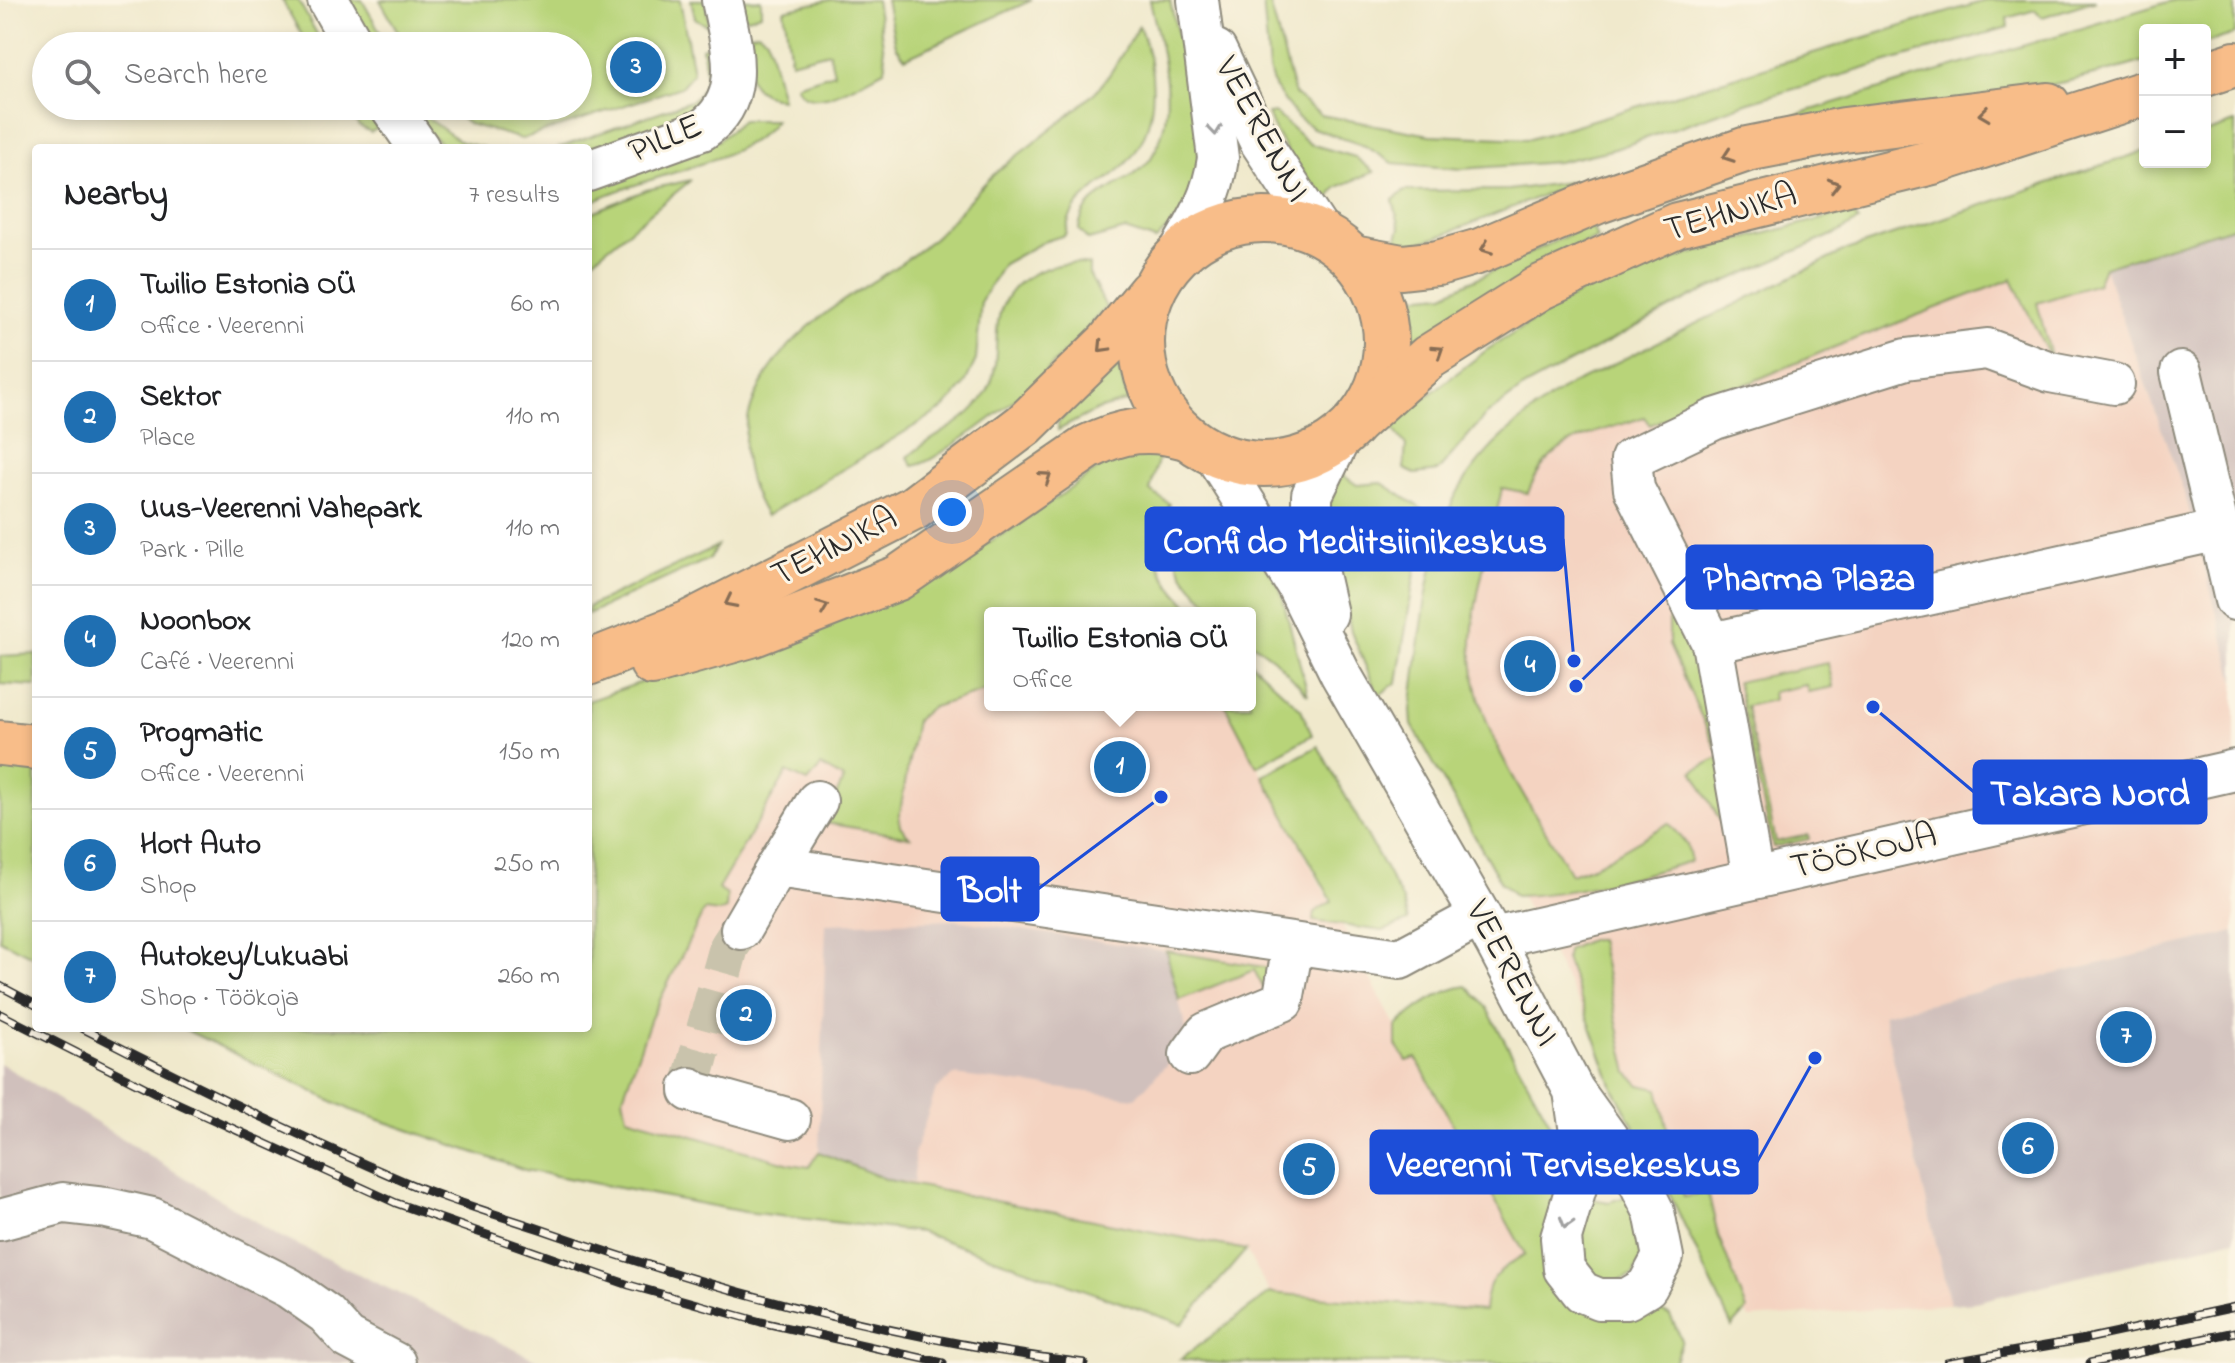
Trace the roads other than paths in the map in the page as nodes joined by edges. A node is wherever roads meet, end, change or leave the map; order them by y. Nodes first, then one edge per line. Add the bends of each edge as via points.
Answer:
1 (328, 0) edge
2 (722, 0) edge
3 (1201, 12) edge
4 (346, 32) edge
5 (2235, 64) edge
6 (2211, 72) edge
7 (2139, 94) edge
8 (2139, 95) edge
9 (400, 120) edge
10 (416, 144) edge
11 (592, 170) edge
12 (1337, 246) junction
13 (1166, 271) junction
14 (2181, 372) dead end
15 (2114, 384) dead end
16 (1349, 429) junction
17 (1200, 445) junction
18 (2219, 530) junction
19 (2235, 600) edge
20 (1712, 643) junction
21 (592, 661) edge
22 (1340, 673) junction
23 (592, 680) edge
24 (0, 743) edge
25 (32, 747) edge
26 (2235, 770) edge
27 (817, 801) dead end
28 (777, 867) junction
29 (1753, 878) junction
30 (1486, 927) junction
31 (741, 929) tunnel mouth
32 (1293, 945) junction
33 (1190, 1055) dead end
34 (690, 1088) dead end
35 (1574, 1091) junction
36 (790, 1119) dead end
37 (0, 1220) edge
38 (338, 1350) edge
39 (391, 1363) edge

1 - 4 street
2 - 11 street, PILLE via 734,68 726,108 702,130
3 - 12 street, VEERENNI via 1259,140
3 -> 13 street, VEERENNI via 1216,171 1205,210
5 - 6 main road
7 -> 12 main road, TEHNIKA via 1844,130 1747,149 1452,259 1402,267
16 -> 8 main road, TEHNIKA via 1429,357 1539,288 1677,225 1933,162
9 - 10 street
12 - 13 main road via 1289,222 1234,222 1195,240
12 - 16 main road via 1375,289 1386,339 1381,378
13 - 17 main road via 1143,321 1147,379 1164,414
13 -> 21 main road, TEHNIKA via 1108,343 1024,425 914,508 687,624
14 - 18 street
15 - 20 street via 2050,372 1987,349 1906,359 1715,419 1631,459 1634,489
16 - 17 main road via 1315,453 1288,462 1262,464
16 - 22 street, VEERENNI via 1312,495 1312,548
17 - 22 street, VEERENNI via 1296,584
23 -> 17 main road, TEHNIKA via 751,635 898,578 1113,435 1162,430
18 - 19 street
18 - 20 street
20 - 29 street
22 - 30 street, VEERENNI
24 - 25 main road
26 - 29 street, TÖÖKOJA
27 - 28 street
28 - 31 street
28 - 32 street, TÖÖKOJA
29 - 30 street, TÖÖKOJA
30 - 32 street, TÖÖKOJA via 1400,959
30 - 35 street, VEERENNI
32 - 33 street via 1283,1001 1206,1033
34 - 36 street
35 -> 35 street, VEERENNI via 1582,1146 1561,1238 1564,1269 1582,1292 1599,1299 1627,1299 1655,1278 1664,1246 1638,1180
37 - 38 street via 63,1203 152,1218 289,1288 326,1314
38 - 39 street

